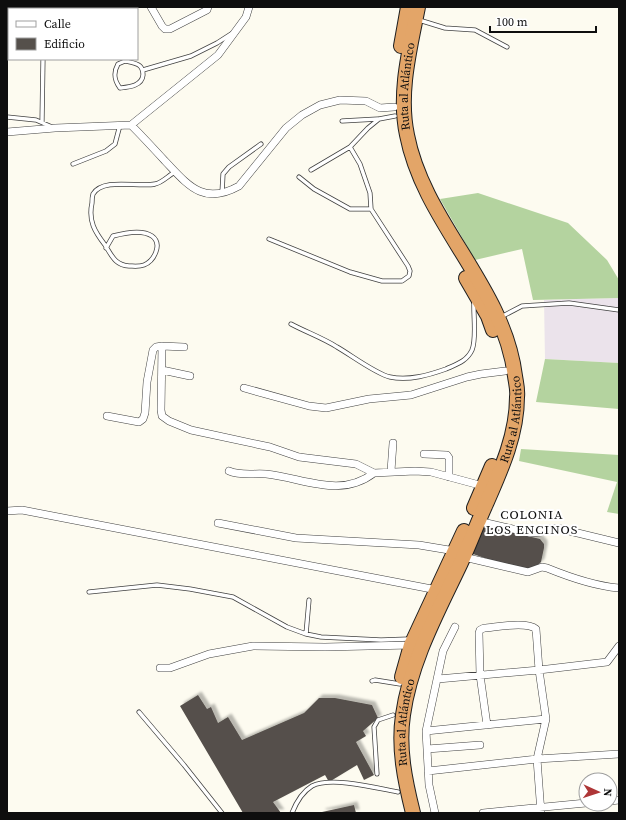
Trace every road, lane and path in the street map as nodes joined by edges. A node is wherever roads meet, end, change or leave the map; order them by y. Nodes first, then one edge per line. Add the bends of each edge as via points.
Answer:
1 (151, 7) edge
2 (208, 7) edge
3 (249, 7) edge
4 (408, 7) edge
5 (417, 13) edge
6 (237, 30) junction
7 (507, 47) dead end
8 (43, 60) edge
9 (143, 70) junction
10 (394, 112) junction
11 (7, 117) edge
12 (379, 119) junction
13 (342, 121) dead end
14 (42, 122) junction
15 (120, 125) junction
16 (131, 125) junction
17 (55, 128) junction
18 (7, 132) edge
19 (261, 144) dead end
20 (350, 147) junction
21 (73, 164) dead end
22 (311, 170) dead end
23 (175, 172) junction
24 (299, 177) dead end
25 (222, 193) junction
26 (371, 209) junction
27 (269, 239) dead end
28 (106, 248) junction
29 (474, 292) junction
30 (619, 310) edge
31 (498, 318) junction
32 (291, 324) dead end
33 (162, 346) junction
34 (184, 347) dead end
35 (162, 370) junction
36 (505, 371) junction
37 (190, 376) dead end
38 (244, 388) dead end
39 (107, 416) dead end
40 (393, 443) dead end
41 (424, 454) dead end
42 (230, 471) dead end
43 (391, 471) junction
44 (374, 473) junction
45 (449, 477) junction
46 (483, 486) junction
47 (7, 511) edge
48 (478, 521) junction
49 (218, 523) dead end
50 (619, 543) edge
51 (460, 554) junction
52 (619, 588) edge
53 (437, 590) junction
54 (89, 592) dead end
55 (309, 600) dead end
56 (455, 627) dead end
57 (306, 634) junction
58 (412, 642) junction
59 (619, 646) edge
60 (160, 668) dead end
61 (539, 670) junction
62 (480, 675) junction
63 (438, 679) junction
64 (372, 681) dead end
65 (400, 684) junction
66 (139, 712) dead end
67 (394, 714) junction
68 (546, 719) junction
69 (487, 725) junction
70 (426, 731) junction
71 (480, 745) dead end
72 (427, 749) junction
73 (619, 754) edge
74 (537, 759) junction
75 (428, 771) junction
76 (377, 774) dead end
77 (398, 792) junction
78 (578, 804) edge
79 (541, 810) edge
80 (222, 813) edge
81 (292, 813) edge
82 (404, 813) edge
83 (413, 813) edge
84 (435, 813) edge
85 (483, 813) edge

1 - 2 street via 165,29 170,29 207,10
3 - 6 street
4 - 10 highway, Ruta al Atlántico via 396,77
5 - 7 lane via 434,26 475,30
5 - 31 highway, Ruta al Atlántico via 403,108 407,136 417,169 433,205 494,306
6 - 9 lane via 191,56
6 - 16 street via 218,55
8 - 14 lane
9 - 9 lane via 140,66 125,61 118,64 114,71 115,81 120,88 129,88 139,84 143,78
10 - 12 lane
10 - 25 street via 366,101 340,100 320,105 286,128 239,186
10 - 29 highway, Ruta al Atlántico via 408,173 426,210
11 - 14 lane
12 - 13 lane
12 - 20 lane
14 - 17 lane
15 - 16 street
15 - 17 street
15 - 21 lane via 115,144 106,151
16 - 23 street
17 - 18 street
19 - 25 lane via 223,174
20 - 22 lane
20 - 26 lane via 360,164 370,193
23 - 25 street via 188,186 196,190 213,194
23 - 28 lane via 154,185 113,185 100,188 93,194 93,229
24 - 26 lane via 314,189 350,209
26 - 27 lane via 408,266 409,276 402,280 382,281 350,272
28 - 28 lane via 113,259 122,266 142,266 149,262 156,251 157,243 152,236 142,233 123,233 113,236
29 - 32 lane via 475,338 472,349 467,358 429,375 410,378 389,377 336,346
29 - 36 highway, Ruta al Atlántico via 488,316
30 - 31 lane via 569,302 522,306
31 - 48 highway, Ruta al Atlántico via 514,363 518,396 514,427 505,460
33 - 34 street
33 - 35 street
33 - 39 street via 153,350 143,419 139,422
35 - 37 street
35 - 44 street via 161,410 162,416 168,421 196,432 299,457 356,464
36 - 38 street via 467,377 411,396 369,399 326,408 309,406
36 - 46 highway, Ruta al Atlántico via 509,396 506,426
40 - 43 street
41 - 45 street via 447,455
42 - 44 street via 266,474 329,486 353,484 365,480
43 - 44 street
43 - 45 street via 432,472
45 - 46 street
46 - 51 highway, Ruta al Atlántico
47 - 53 street via 22,510
48 - 50 street via 530,533 557,528
48 - 51 highway, Ruta al Atlántico
49 - 51 street via 296,538 419,545
51 - 52 street via 528,572 542,567 548,568
51 - 53 highway, Ruta al Atlántico
51 - 83 highway, Ruta al Atlántico via 421,646 403,715 402,755
53 - 58 highway, Ruta al Atlántico
54 - 57 lane via 157,585 228,595 287,627
55 - 57 lane
56 - 63 street via 443,651
57 - 58 lane
58 - 60 street via 326,647 253,646 199,656 170,668
58 - 65 highway, Ruta al Atlántico
59 - 61 street via 606,662
61 - 62 street
61 - 62 street via 536,629 526,625 484,628 479,633
61 - 68 street
62 - 63 street
62 - 69 street
63 - 70 street
64 - 65 lane
65 - 67 highway, Ruta al Atlántico
66 - 80 lane
67 - 76 lane via 378,720 374,726
67 - 77 highway, Ruta al Atlántico via 392,755
68 - 69 street
68 - 74 street
69 - 70 street
70 - 72 street
71 - 72 street
72 - 75 street
73 - 74 street
74 - 75 street
74 - 79 street
75 - 84 street via 428,785
77 - 81 lane via 336,782 313,786 303,793
77 - 82 highway, Ruta al Atlántico
78 - 79 street
79 - 85 street

